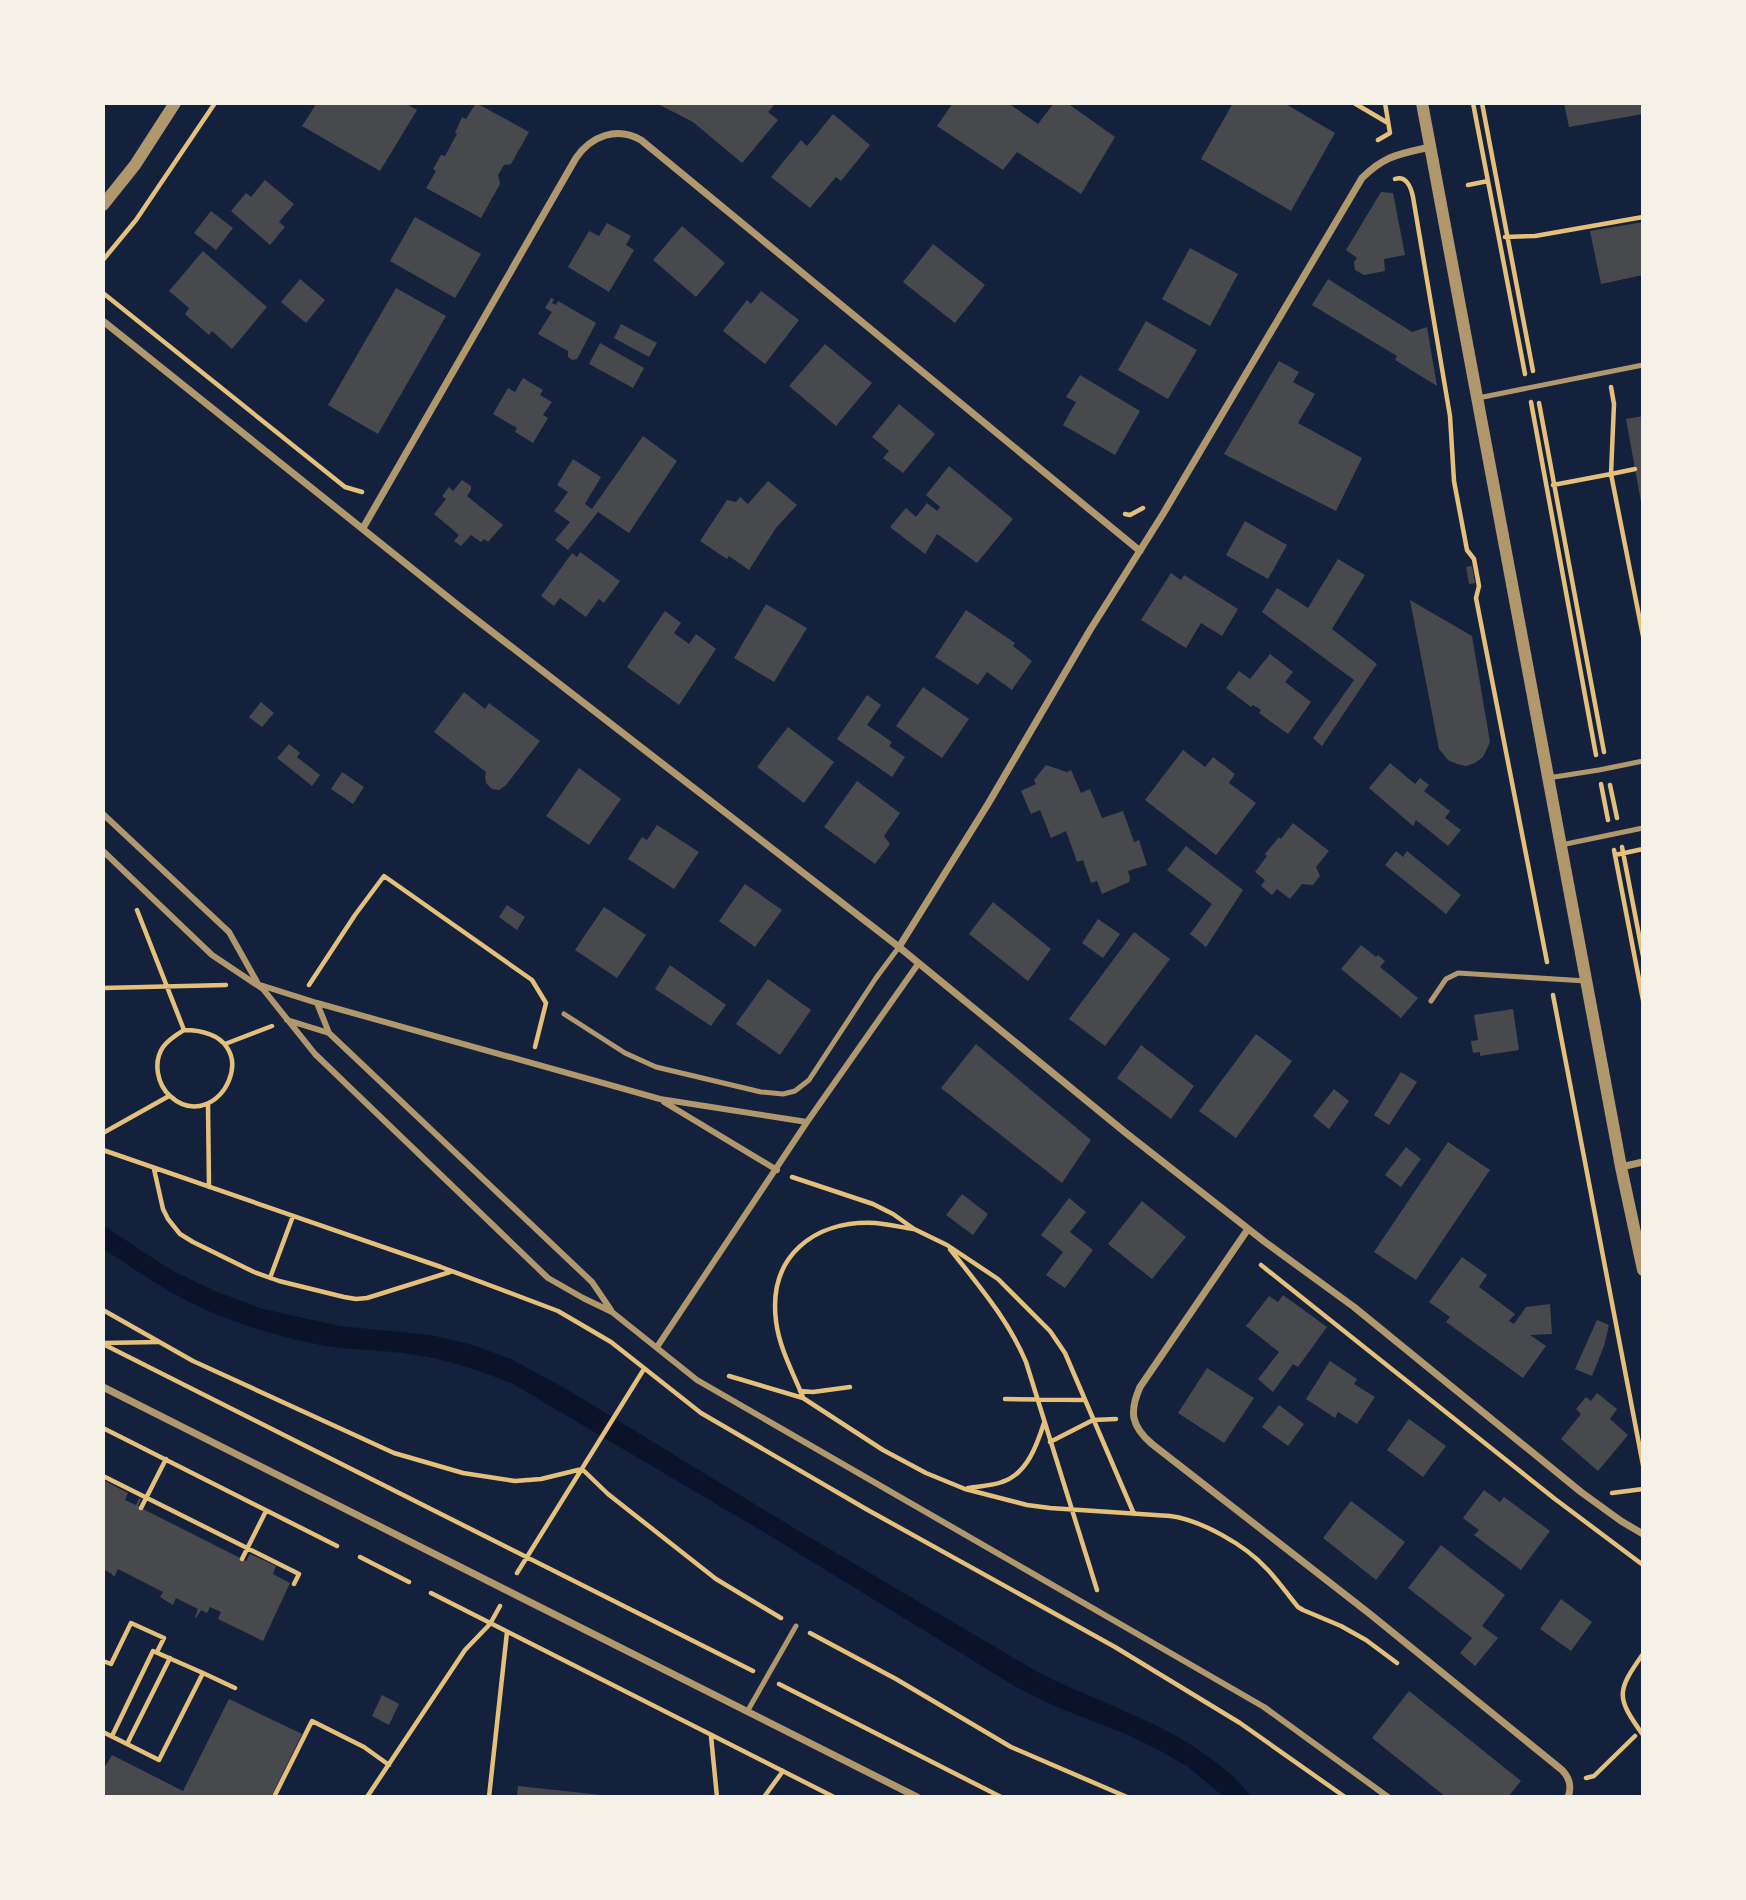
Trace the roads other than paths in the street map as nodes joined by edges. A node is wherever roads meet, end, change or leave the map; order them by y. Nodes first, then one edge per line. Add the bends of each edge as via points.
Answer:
1 (175, 103) edge
2 (1422, 103) edge
3 (1430, 147) junction
4 (103, 205) edge
5 (103, 321) edge
6 (1643, 365) edge
7 (1477, 398) junction
8 (363, 528) junction
9 (1140, 551) junction
10 (1643, 761) edge
11 (1548, 778) junction
12 (103, 814) edge
13 (1643, 828) edge
14 (1561, 845) junction
15 (103, 851) edge
16 (898, 947) junction
17 (918, 964) junction
18 (1587, 981) junction
19 (258, 984) junction
20 (1431, 1000) dead end
21 (317, 1003) junction
22 (564, 1014) dead end
23 (287, 1020) junction
24 (329, 1033) junction
25 (660, 1099) junction
26 (807, 1122) junction
27 (1643, 1162) edge
28 (1621, 1167) junction
29 (777, 1170) junction
30 (1248, 1229) junction
31 (1643, 1270) edge
32 (612, 1312) junction
33 (657, 1347) junction
34 (103, 1387) edge
35 (1643, 1534) edge
36 (796, 1626) road end
37 (747, 1712) junction
38 (917, 1797) edge
39 (1388, 1797) edge
40 (1569, 1797) edge

1 - 4 street
2 - 3 street
3 - 7 street
3 - 9 street via 1388,157 1362,178
5 - 8 street
6 - 7 lane
7 - 11 street
8 - 9 street via 576,158 597,139 621,133 641,140
8 - 16 street
9 - 16 street
10 - 11 lane
11 - 14 street
12 - 19 street via 229,932
13 - 14 lane
14 - 18 street
15 - 19 street via 212,955
16 - 17 street
16 - 22 lane via 809,1080 783,1094 648,1064
17 - 26 street
17 - 30 street
18 - 20 lane via 1458,973 1446,979
18 - 28 street
19 - 21 street
19 - 23 street
21 - 24 street
21 - 25 street
23 - 24 street
23 - 32 street via 315,1054 543,1273
24 - 32 street via 592,1282
25 - 26 street
25 - 29 street
26 - 29 street
27 - 28 street
28 - 31 street
29 - 33 street
30 - 35 street via 1354,1307 1589,1499
30 - 40 street via 1140,1387 1132,1412 1139,1432 1567,1775
32 - 33 street
33 - 39 street via 697,1380 1264,1707
34 - 37 street
36 - 37 lane
37 - 38 street

